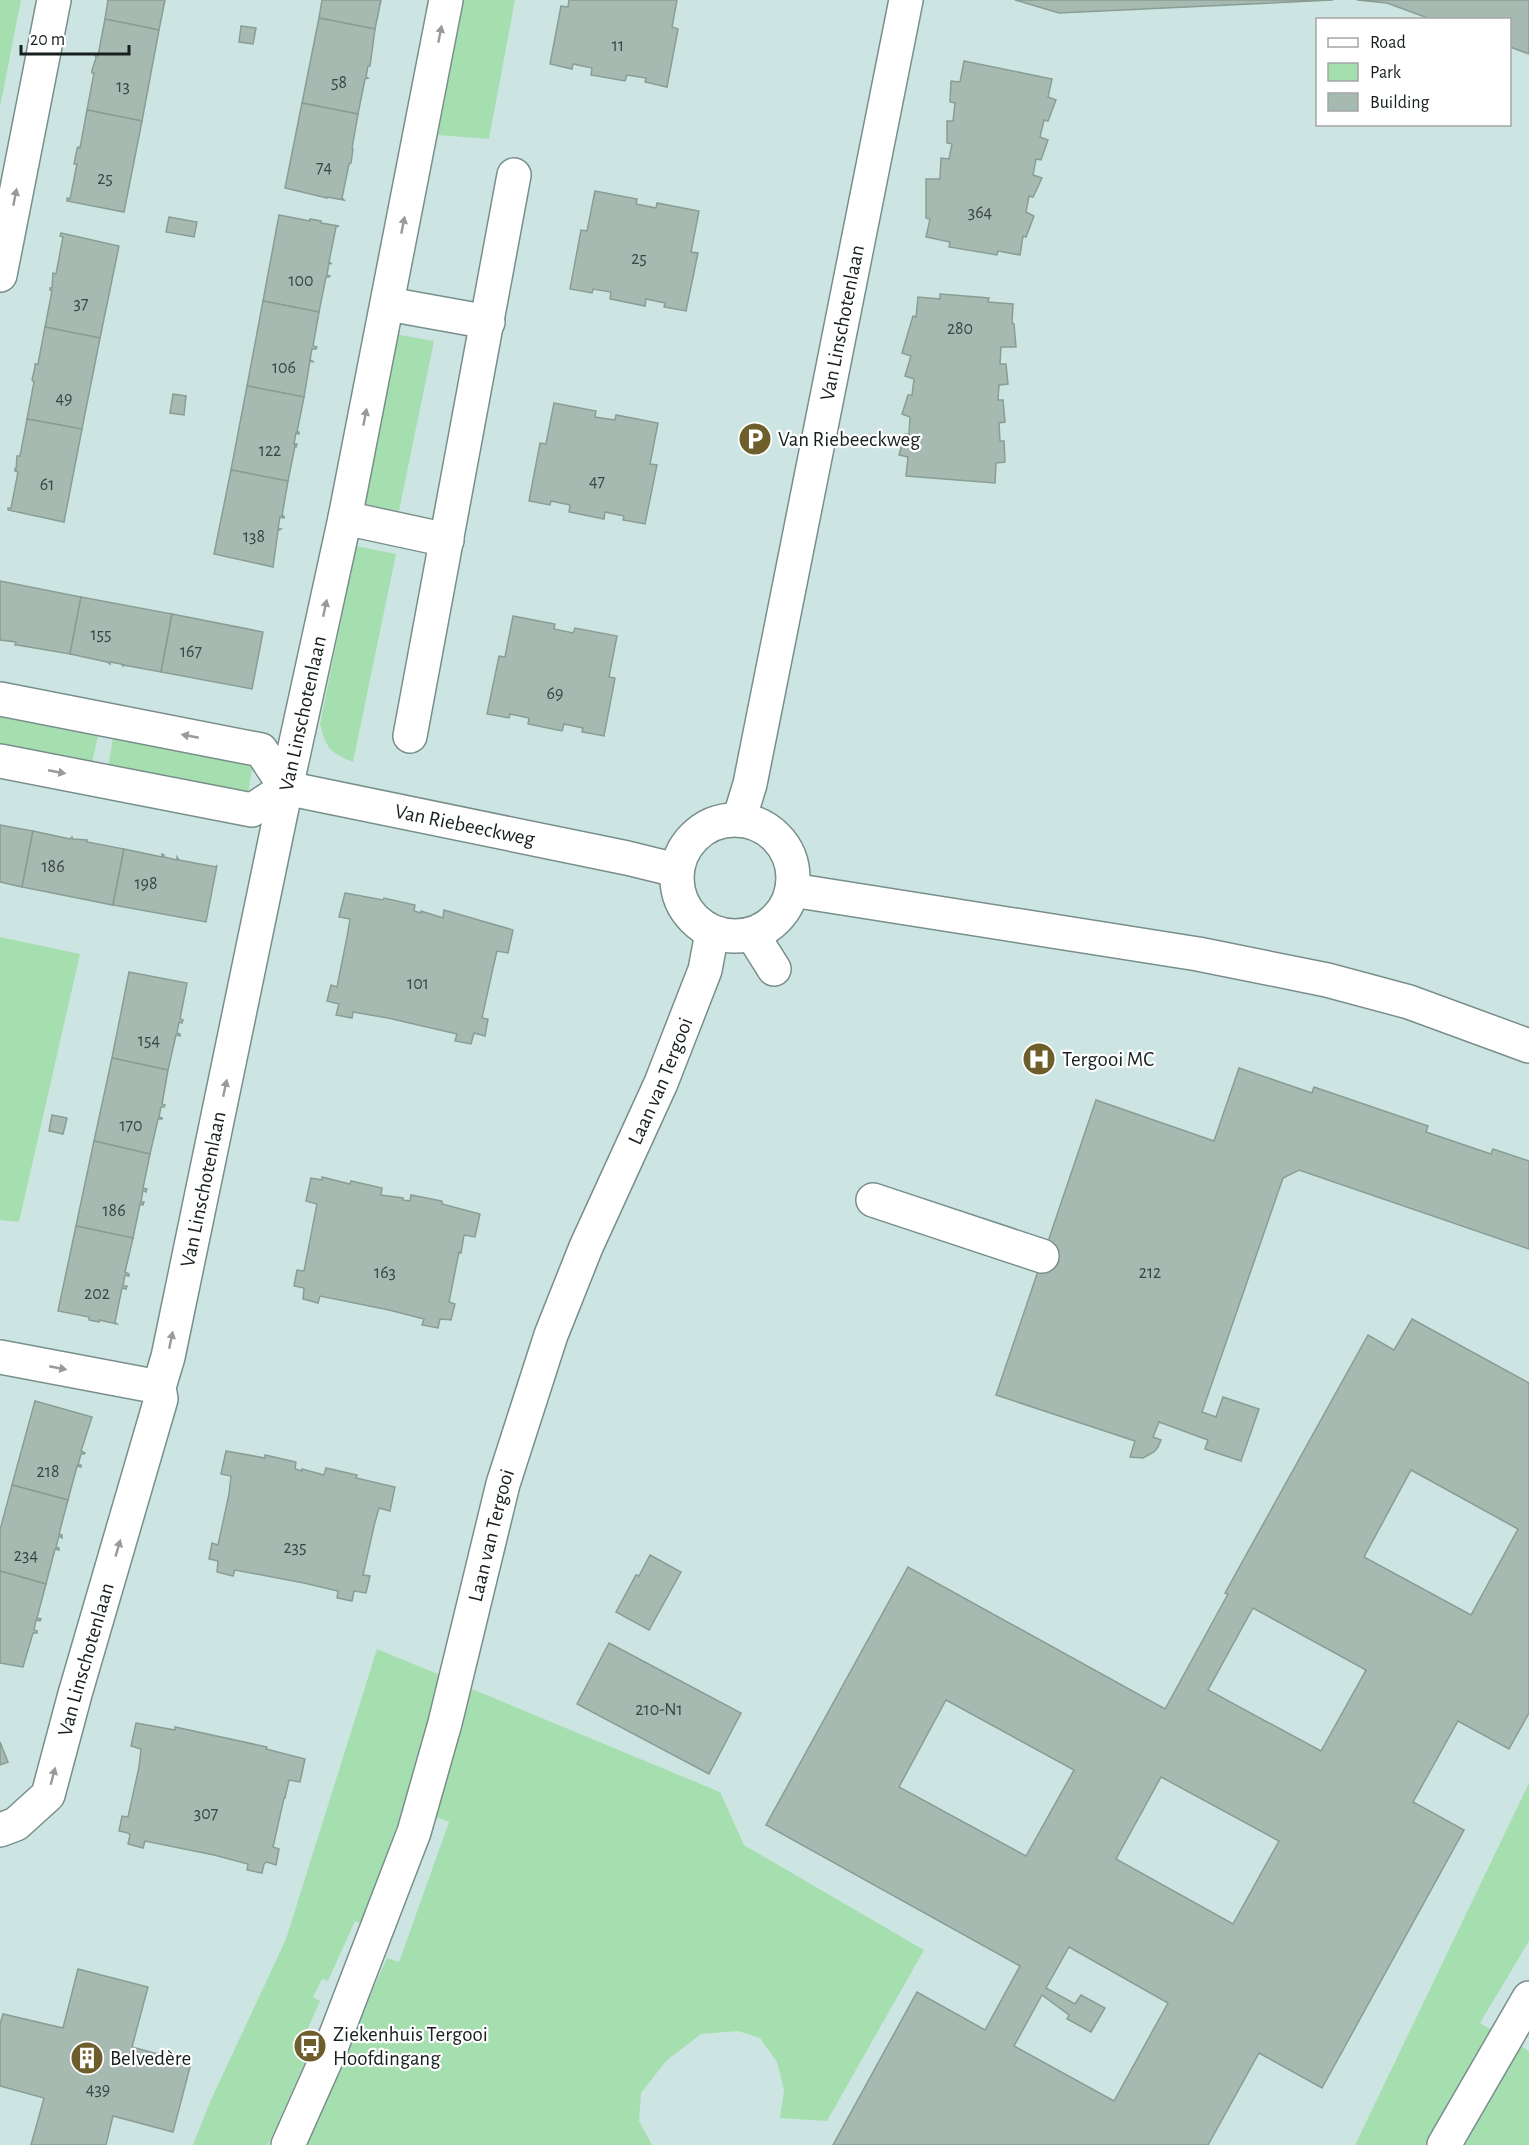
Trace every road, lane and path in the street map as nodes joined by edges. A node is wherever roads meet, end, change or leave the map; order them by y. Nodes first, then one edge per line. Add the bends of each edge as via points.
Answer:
1 (54, 0) edge
2 (447, 0) edge
3 (906, 0) edge
4 (514, 175) dead end
5 (0, 274) edge
6 (387, 304) junction
7 (488, 322) junction
8 (345, 518) junction
9 (447, 540) junction
10 (0, 699) edge
11 (410, 736) dead end
12 (0, 761) edge
13 (286, 788) junction
14 (739, 820) junction
15 (676, 870) junction
16 (792, 890) junction
17 (712, 933) junction
18 (752, 934) junction
19 (774, 969) dead end
20 (1529, 1046) edge
21 (873, 1200) dead end
22 (1042, 1256) dead end
23 (0, 1357) edge
24 (159, 1387) junction
25 (0, 1830) edge
26 (1526, 2011) edge
27 (288, 2145) edge
28 (1444, 2145) edge

5 -> 1 street
6 -> 2 street, Van Linschotenlaan
3 - 14 street, Van Linschotenlaan via 750,784
4 - 7 street
6 - 7 street
8 -> 6 street, Van Linschotenlaan
7 - 9 street
8 - 9 street
13 -> 8 street, Van Linschotenlaan
9 - 11 street
13 -> 10 street via 261,750
12 -> 13 street via 252,810
13 - 15 street, Van Riebeeckweg
24 -> 13 street, Van Linschotenlaan
14 - 15 street via 717,823 698,833 684,849
14 - 16 street via 766,829 777,839 791,864
15 - 17 street via 684,908
16 - 18 street via 778,917
16 - 20 street via 1198,954 1327,980 1409,1002
17 - 18 street via 732,937
17 - 27 street, Laan van Tergooi via 705,970 661,1083 551,1335 503,1484 414,1833 329,2053
18 - 19 street
21 - 22 street
23 -> 24 street
25 -> 24 street, Van Linschotenlaan via 16,1824 48,1795 161,1399
26 - 28 street

